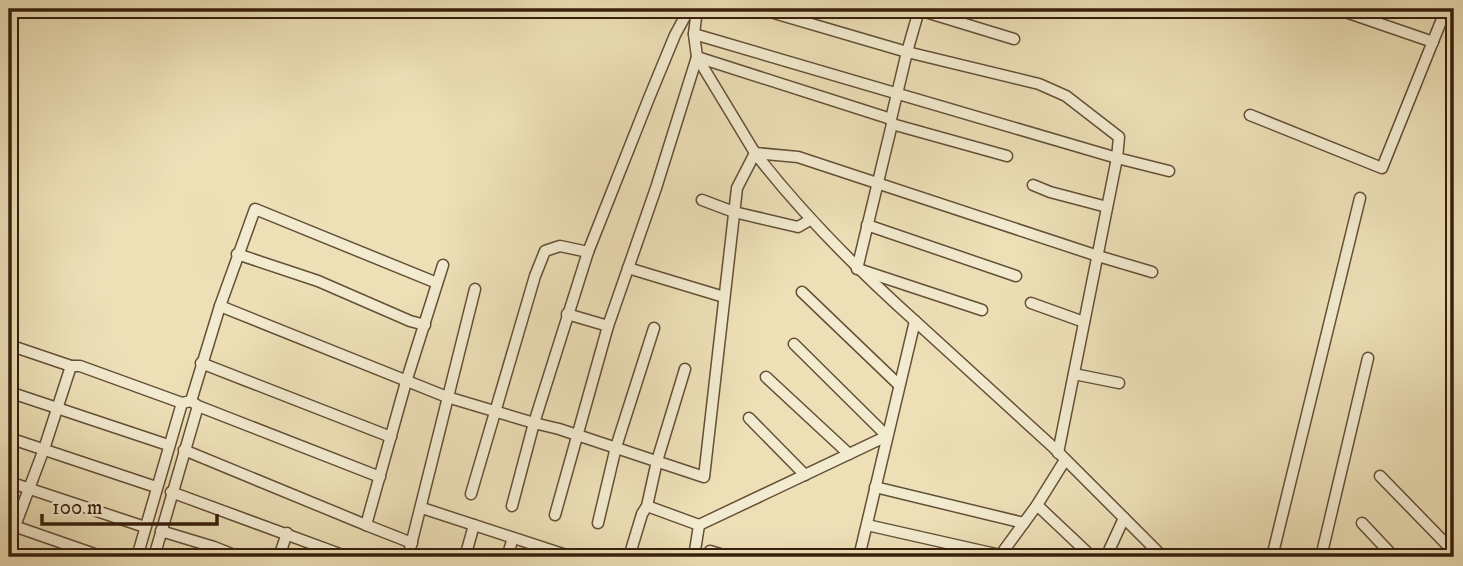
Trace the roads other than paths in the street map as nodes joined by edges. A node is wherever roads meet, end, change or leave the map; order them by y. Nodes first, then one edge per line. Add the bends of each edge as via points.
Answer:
1 (689, 9) edge
2 (697, 9) edge
3 (760, 9) edge
4 (918, 9) edge
5 (1337, 9) edge
6 (1446, 9) edge
7 (694, 34) junction
8 (1013, 39) dead end
9 (1433, 42) junction
10 (906, 52) junction
11 (696, 57) junction
12 (897, 92) junction
13 (1250, 116) dead end
14 (892, 122) junction
15 (755, 153) junction
16 (1007, 156) dead end
17 (1117, 158) junction
18 (1169, 171) dead end
19 (878, 183) junction
20 (1033, 184) dead end
21 (1360, 198) dead end
22 (702, 200) dead end
23 (1107, 206) junction
24 (734, 212) junction
25 (810, 220) junction
26 (867, 225) junction
27 (588, 252) junction
28 (237, 254) junction
29 (1098, 257) junction
30 (443, 265) dead end
31 (628, 268) junction
32 (857, 269) junction
33 (1152, 272) dead end
34 (1016, 276) dead end
35 (437, 283) junction
36 (475, 289) dead end
37 (802, 292) dead end
38 (724, 297) junction
39 (1031, 303) dead end
40 (219, 306) junction
41 (982, 310) dead end
42 (567, 314) junction
43 (915, 321) junction
44 (1084, 322) junction
45 (425, 325) junction
46 (608, 326) junction
47 (654, 328) dead end
48 (794, 344) dead end
49 (9, 345) edge
50 (1367, 358) dead end
51 (201, 363) junction
52 (71, 366) junction
53 (685, 369) dead end
54 (1074, 374) junction
55 (765, 377) dead end
56 (406, 382) junction
57 (1119, 383) dead end
58 (899, 385) junction
59 (9, 391) edge
60 (447, 397) junction
61 (190, 403) junction
62 (57, 408) junction
63 (496, 410) junction
64 (749, 418) dead end
65 (534, 423) junction
66 (577, 435) junction
67 (887, 436) junction
68 (391, 437) junction
69 (9, 438) edge
70 (168, 445) junction
71 (616, 447) junction
72 (44, 449) junction
73 (184, 450) junction
74 (849, 454) junction
75 (1062, 456) junction
76 (657, 461) junction
77 (806, 474) junction
78 (1380, 476) dead end
79 (380, 477) junction
80 (9, 482) edge
81 (156, 487) junction
82 (875, 488) junction
83 (30, 489) junction
84 (171, 492) junction
85 (471, 494) dead end
86 (1037, 505) junction
87 (512, 506) dead end
88 (647, 506) junction
89 (422, 508) junction
90 (555, 515) dead end
91 (1124, 518) junction
92 (598, 523) dead end
93 (1024, 523) junction
94 (1362, 523) dead end
95 (12, 525) edge
96 (366, 525) junction
97 (474, 525) junction
98 (699, 525) junction
99 (867, 525) junction
100 (145, 527) junction
101 (161, 531) junction
102 (287, 533) junction
103 (513, 538) junction
104 (412, 543) junction
105 (710, 551) dead end
106 (1454, 552) edge
107 (552, 554) edge
108 (999, 556) edge
109 (103, 557) edge
110 (137, 557) edge
111 (154, 557) edge
112 (239, 557) edge
113 (279, 557) edge
114 (348, 557) edge
115 (408, 557) edge
116 (465, 557) edge
117 (507, 557) edge
118 (572, 557) edge
119 (629, 557) edge
120 (694, 557) edge
121 (730, 557) edge
122 (859, 557) edge
123 (1092, 557) edge
124 (1106, 557) edge
125 (1163, 557) edge
126 (1272, 557) edge
127 (1321, 557) edge
128 (1394, 557) edge

1 - 27 street
2 - 7 street
3 - 10 street
4 - 8 street
4 - 10 street
5 - 9 street
6 - 9 street
7 - 11 street
7 - 12 street
9 - 13 street via 1382,168
10 - 12 street
10 - 17 street via 1039,84 1066,96 1119,137
11 - 14 street
11 - 15 street
11 - 31 street
12 - 14 street
12 - 17 street
14 - 16 street
14 - 19 street
15 - 19 street via 798,157
15 - 24 street via 737,188
15 - 25 street
17 - 18 street
17 - 23 street
19 - 26 street
19 - 29 street
20 - 23 street
21 - 126 street
22 - 24 street
23 - 29 street
24 - 25 street via 798,227
24 - 38 street
25 - 32 street
26 - 32 street
26 - 34 street
27 - 42 street
27 - 63 street via 560,246 545,251
28 - 35 street via 255,209
28 - 40 street
28 - 45 street
29 - 33 street
29 - 44 street
30 - 35 street
31 - 38 street
31 - 46 street
32 - 41 street
32 - 43 street
35 - 45 street
36 - 60 street
37 - 58 street
38 - 76 street via 704,477
39 - 44 street
40 - 51 street
40 - 56 street
42 - 46 street
42 - 65 street
43 - 58 street
43 - 75 street
44 - 54 street
45 - 56 street
46 - 66 street
47 - 71 street
48 - 67 street
49 - 52 street
50 - 127 street
51 - 61 street
51 - 68 street
52 - 61 street
52 - 62 street
53 - 76 street
54 - 57 street
54 - 75 street
55 - 74 street
56 - 60 street
56 - 68 street
58 - 67 street
59 - 62 street
60 - 63 street
60 - 89 street
61 - 70 street
61 - 73 street
61 - 79 street
62 - 70 street
62 - 72 street
63 - 65 street
63 - 85 street
64 - 77 street
65 - 66 street
65 - 87 street
66 - 71 street
66 - 90 street
67 - 74 street
67 - 82 street
68 - 79 street
69 - 72 street
70 - 81 street
71 - 76 street
71 - 92 street
72 - 81 street
72 - 83 street
73 - 84 street
73 - 96 street
74 - 77 street
75 - 86 street
75 - 91 street
76 - 88 street
77 - 98 street
78 - 106 street
79 - 96 street
80 - 83 street
81 - 100 street
82 - 93 street
82 - 99 street
83 - 95 street
83 - 100 street
84 - 101 street
84 - 102 street
86 - 93 street
86 - 123 street
88 - 98 street
88 - 119 street
89 - 97 street
89 - 104 street
91 - 124 street
91 - 125 street
93 - 108 street
94 - 128 street
95 - 109 street
96 - 104 street
97 - 103 street
97 - 116 street
98 - 120 street
99 - 108 street
99 - 122 street
100 - 110 street
101 - 111 street
101 - 112 street
102 - 113 street
102 - 114 street
103 - 107 street
103 - 117 street
104 - 115 street
105 - 121 street
107 - 118 street

